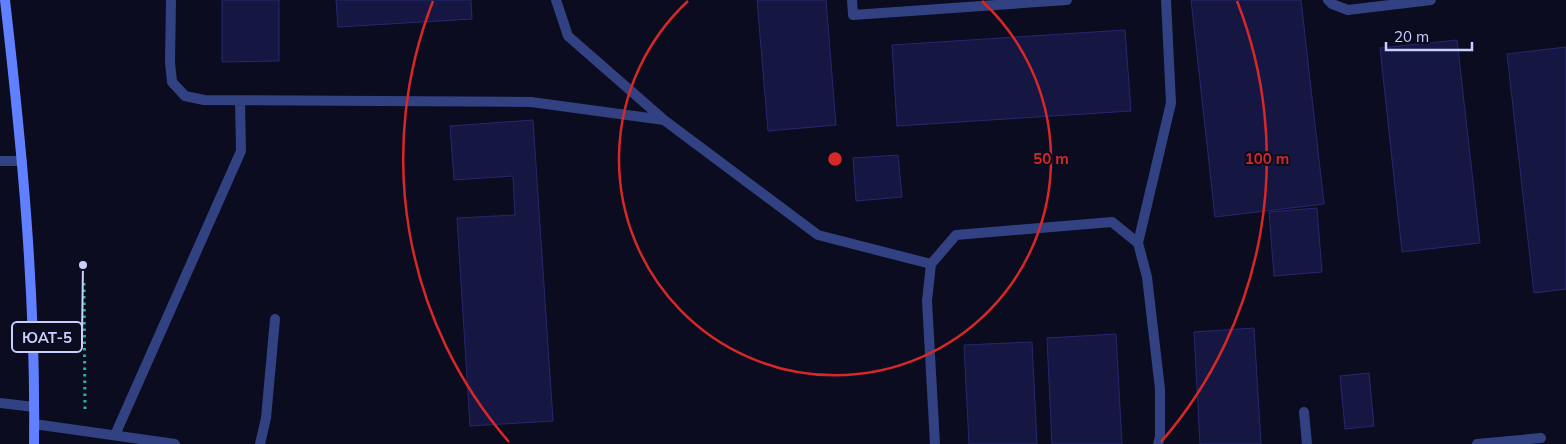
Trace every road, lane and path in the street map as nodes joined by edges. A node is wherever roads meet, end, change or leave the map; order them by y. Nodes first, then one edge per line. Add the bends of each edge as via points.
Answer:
1 (5, 0) edge
2 (171, 0) edge
3 (556, 0) edge
4 (852, 0) edge
5 (1067, 0) edge
6 (1166, 0) edge
7 (1328, 0) edge
8 (1431, 0) edge
9 (240, 100) junction
10 (664, 120) junction
11 (0, 161) edge
12 (22, 161) junction
13 (1138, 243) junction
14 (931, 264) junction
15 (84, 283) dead end
16 (275, 319) dead end
17 (0, 403) edge
18 (34, 407) junction
19 (1304, 412) dead end
20 (34, 424) junction
21 (85, 431) junction
22 (115, 435) junction
23 (1541, 438) dead end
24 (34, 444) edge
25 (175, 444) edge
26 (260, 444) edge
27 (934, 444) edge
28 (1158, 444) edge
29 (1307, 444) edge
30 (1477, 444) edge

1 - 12 street
2 - 9 lane via 172,82 185,96 204,100
3 - 10 lane via 568,36
4 - 5 lane via 853,15
6 - 13 lane via 1171,104
7 - 8 lane via 1348,10
9 - 10 lane via 531,102
9 - 22 lane via 240,151
10 - 14 lane via 818,235
11 - 12 lane
12 - 18 street via 31,277
13 - 14 lane via 1112,222 956,235
13 - 28 lane via 1147,276 1160,389
14 - 27 lane via 927,301
15 - 21 path
16 - 26 lane via 266,418
17 - 18 lane
18 - 20 street
19 - 29 lane
20 - 21 lane
20 - 24 street
21 - 22 lane
22 - 25 lane
23 - 30 lane

